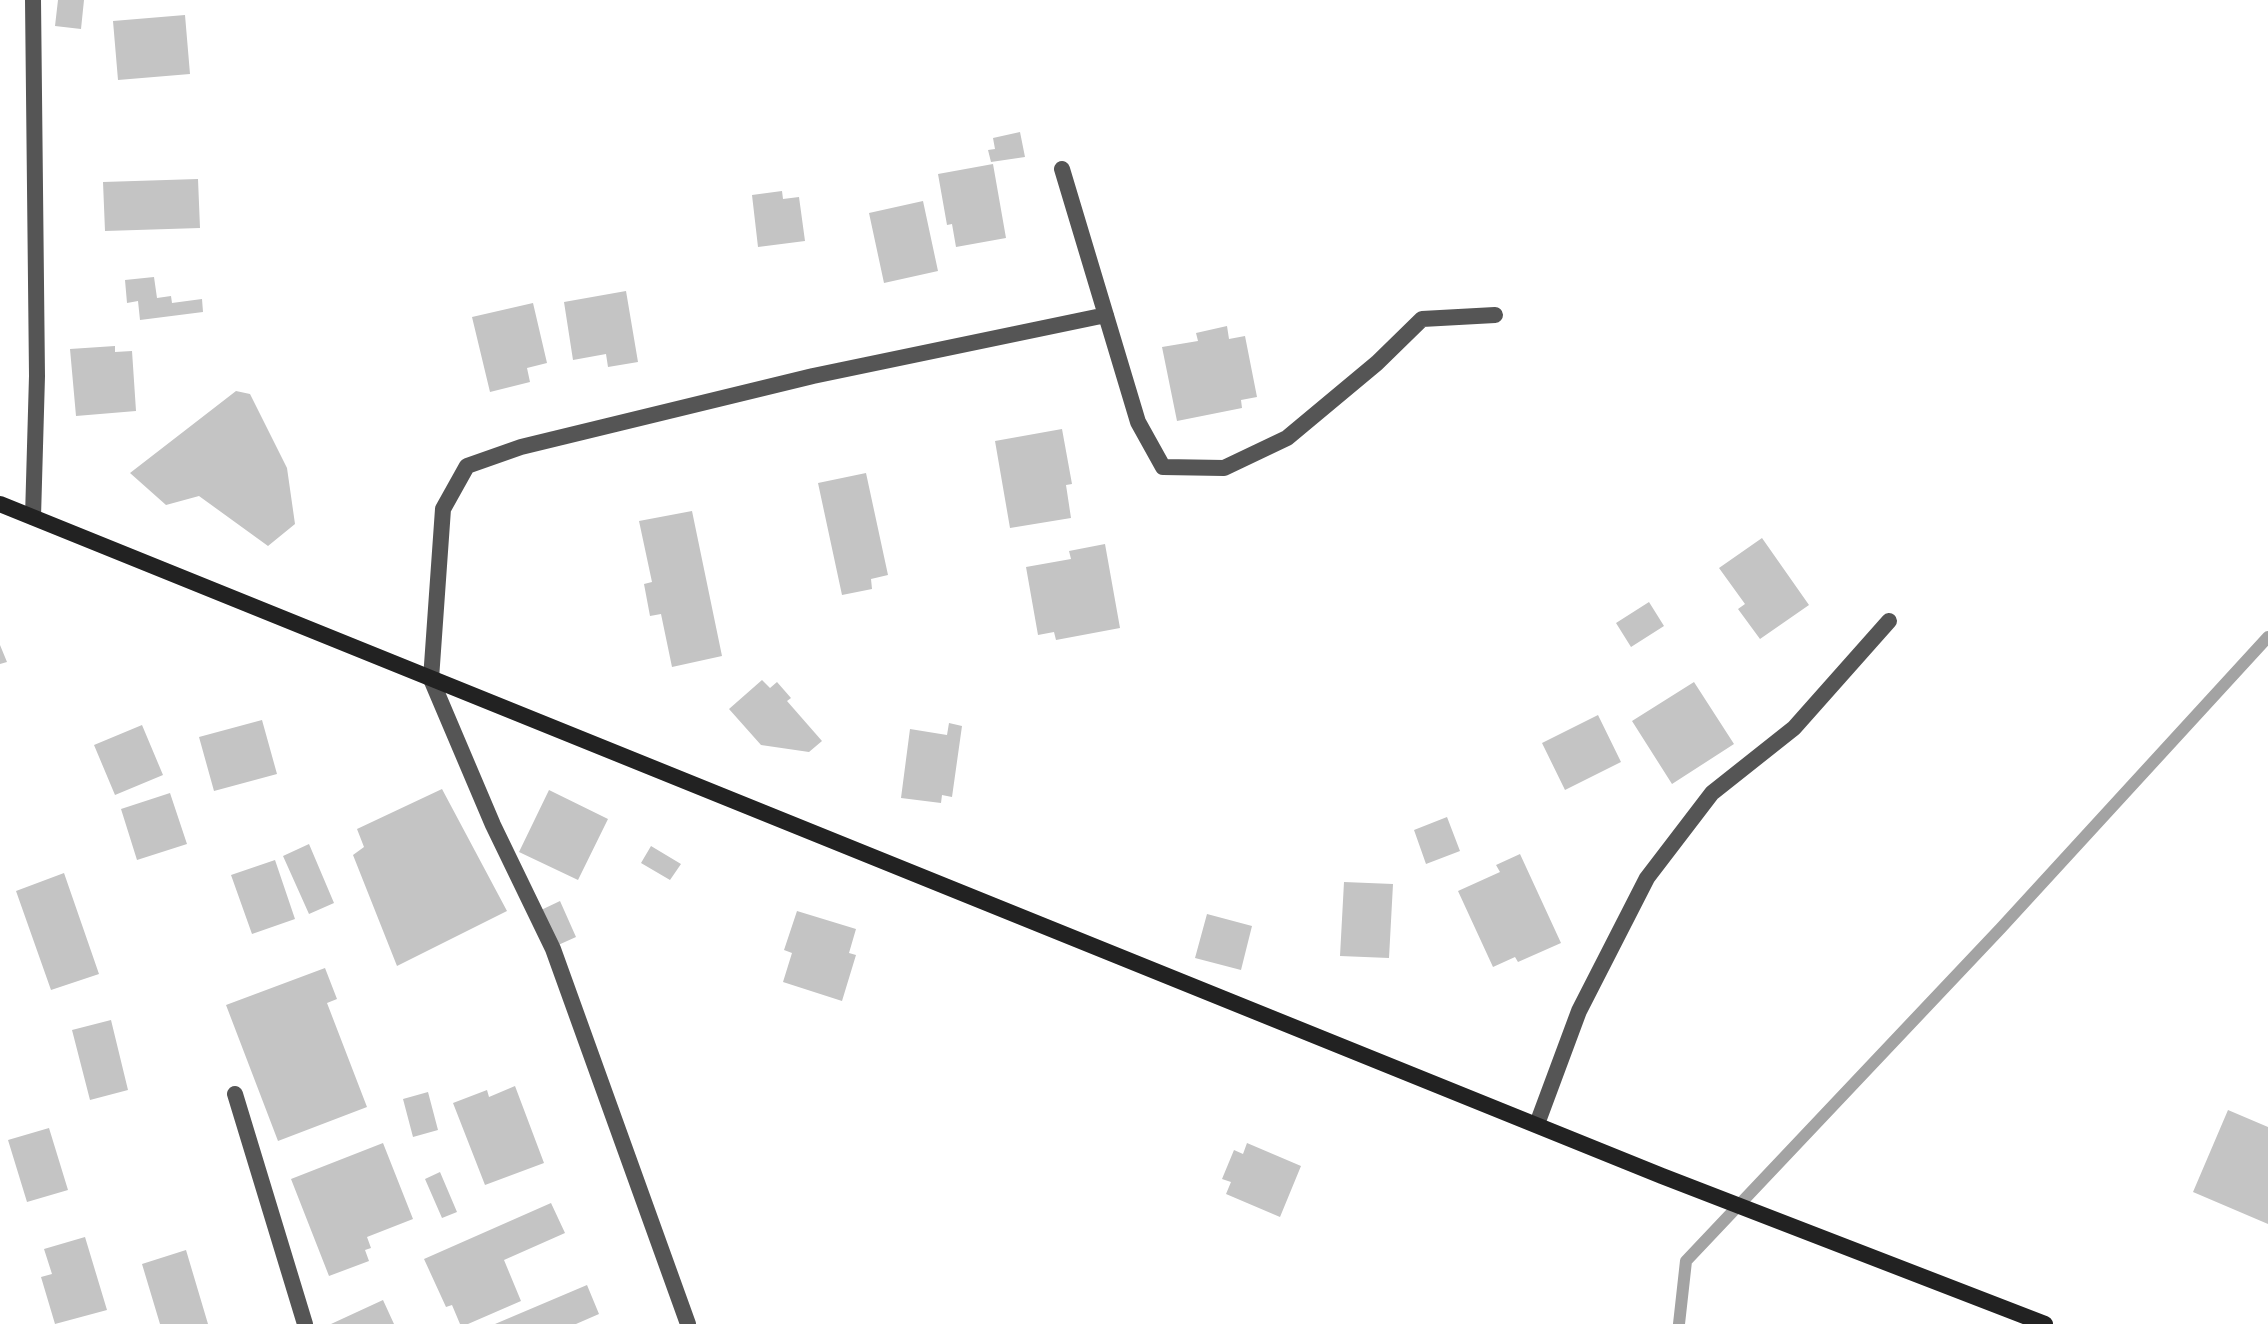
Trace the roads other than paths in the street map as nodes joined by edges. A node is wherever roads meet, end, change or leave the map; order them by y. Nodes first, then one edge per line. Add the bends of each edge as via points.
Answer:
1 (33, 0) edge
2 (1062, 169) dead end
3 (1106, 315) junction
4 (1495, 315) dead end
5 (0, 504) edge
6 (33, 517) junction
7 (1889, 621) dead end
8 (431, 679) junction
9 (235, 1094) dead end
10 (1537, 1124) junction
11 (305, 1324) edge
12 (688, 1324) edge
13 (2045, 1324) edge

1 - 6 street
2 - 3 street
3 - 4 street via 1138,422 1163,467 1224,468 1287,438 1422,319
3 - 8 street via 813,376 521,447 467,466 443,509
5 - 6 street
6 - 8 street
7 - 10 street via 1794,728 1712,793 1647,878 1579,1011
8 - 10 street
8 - 12 street via 553,949
9 - 11 street
10 - 13 street

